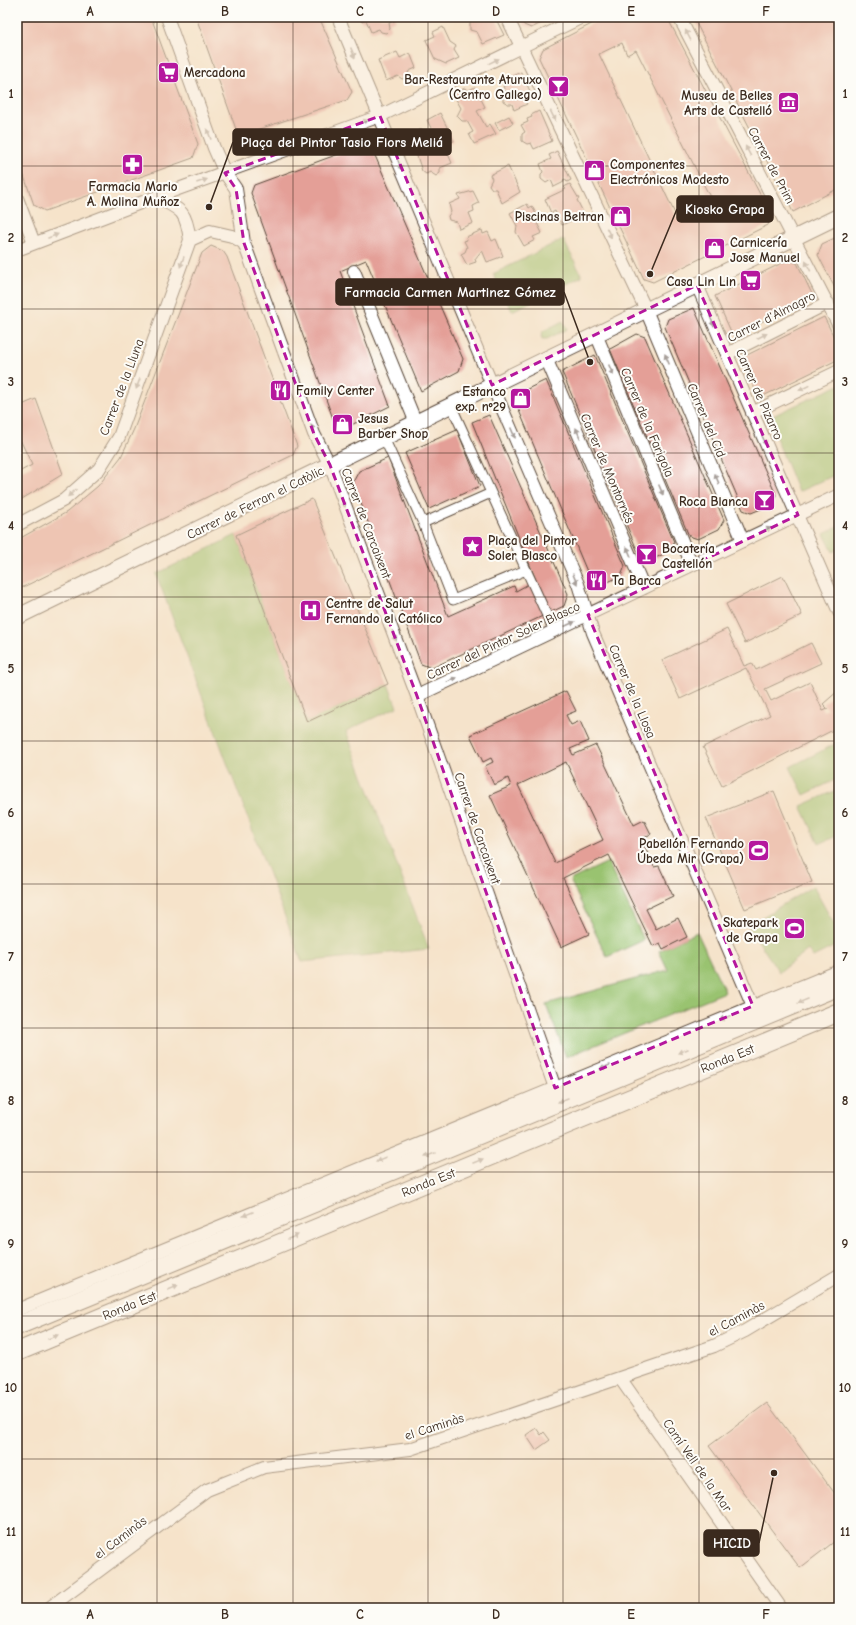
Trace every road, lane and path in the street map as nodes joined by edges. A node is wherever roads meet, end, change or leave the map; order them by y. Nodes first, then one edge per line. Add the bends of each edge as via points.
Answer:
1 (167, 17) edge
2 (338, 17) edge
3 (507, 17) edge
4 (582, 17) edge
5 (679, 17) edge
6 (521, 48) junction
7 (380, 116) junction
8 (225, 173) junction
9 (156, 197) junction
10 (17, 198) edge
11 (839, 216) edge
12 (794, 238) junction
13 (190, 240) junction
14 (34, 243) junction
15 (244, 243) junction
16 (17, 250) edge
17 (354, 270) dead end
18 (697, 285) junction
19 (828, 303) junction
20 (646, 310) junction
21 (839, 326) edge
22 (596, 334) junction
23 (727, 354) junction
24 (546, 358) junction
25 (839, 371) edge
26 (492, 385) junction
27 (451, 405) junction
28 (752, 413) junction
29 (416, 423) junction
30 (384, 438) junction
31 (330, 465) junction
32 (491, 493) junction
33 (839, 495) edge
34 (798, 515) junction
35 (423, 523) junction
36 (17, 526) edge
37 (743, 541) junction
38 (692, 565) junction
39 (526, 570) junction
40 (644, 588) junction
41 (839, 612) edge
42 (588, 615) junction
43 (17, 617) edge
44 (554, 631) junction
45 (417, 696) junction
46 (839, 971) edge
47 (839, 986) edge
48 (753, 1006) junction
49 (839, 1012) edge
50 (555, 1088) junction
51 (839, 1275) edge
52 (17, 1310) edge
53 (17, 1326) edge
54 (17, 1352) edge
55 (620, 1378) junction
56 (49, 1608) edge
57 (781, 1608) edge

8 -> 1 street, Carrer de Carcaixent
2 -> 7 street, Carrer de la Llosa
3 - 6 street, Carrer del Cid
4 - 6 street
12 -> 5 street, Carrer de Prim
7 -> 6 street
6 -> 20 street, Carrer del Cid
8 -> 7 street
7 -> 26 street, Carrer de la Llosa
9 -> 8 street
8 - 15 street, Carrer de Carcaixent via 236,189
9 - 13 street, Carrer de la Lluna via 177,208 187,220
14 -> 9 street
10 - 14 street
11 - 12 street, Carrer de Ferran el Catòlic
12 - 18 street, Carrer de Ferran el Catòlic
19 -> 12 street, Carrer de Prim
13 - 15 street via 210,231 232,236
13 -> 36 street, Carrer de la Lluna via 119,437 99,469 64,500
14 - 16 street
31 -> 15 street, Carrer de Carcaixent via 314,434
17 - 29 street
18 - 20 street, Carrer de Ferran el Catòlic
18 -> 23 street, Carrer de Pizarro
19 - 21 street, Carrer de Prim
23 -> 19 street, Carrer d'Almagro
20 - 22 street, Carrer de Ferran el Catòlic
37 -> 20 street, Carrer del Cid
22 - 24 street, Carrer de Ferran el Catòlic
22 -> 38 street, Carrer de la Farigola
23 - 28 street, Carrer de Pizarro
24 - 26 street, Carrer de Ferran el Catòlic
40 -> 24 street, Carrer de Montornés
25 -> 28 street
26 - 27 street, Carrer de Ferran el Catòlic
26 -> 42 street, Carrer de la Llosa via 578,584
27 - 29 street, Carrer de Ferran el Catòlic
27 - 32 street
28 -> 34 street, Carrer de Pizarro
29 - 30 street, Carrer de Ferran el Catòlic
30 - 31 street, Carrer de Ferran el Catòlic
30 - 35 street
31 - 43 street, Carrer de Ferran el Catòlic
31 -> 45 street, Carrer de Carcaixent
32 - 35 street
32 - 39 street
33 - 34 street, Carrer del Pintor Soler Blasco
37 -> 34 street, Carrer del Pintor Soler Blasco
34 - 41 street, Carrer de Pizarro
35 - 39 street via 453,600
37 - 38 street, Carrer del Pintor Soler Blasco
38 - 40 street, Carrer del Pintor Soler Blasco
39 - 44 street
42 -> 40 street, Carrer del Pintor Soler Blasco
44 -> 42 street, Carrer del Pintor Soler Blasco
42 - 48 street, Carrer de la Llosa
45 -> 44 street, Carrer del Pintor Soler Blasco
45 - 50 street, Carrer de Carcaixent
46 - 48 street
47 -> 53 main road, Ronda Est
48 -> 50 street
54 -> 49 main road, Ronda Est
50 -> 52 street
51 - 55 street, el Caminàs via 745,1331 714,1346
55 - 56 street, el Caminàs via 410,1449 264,1467 207,1490
55 - 57 street, Camí Vell de la Mar

